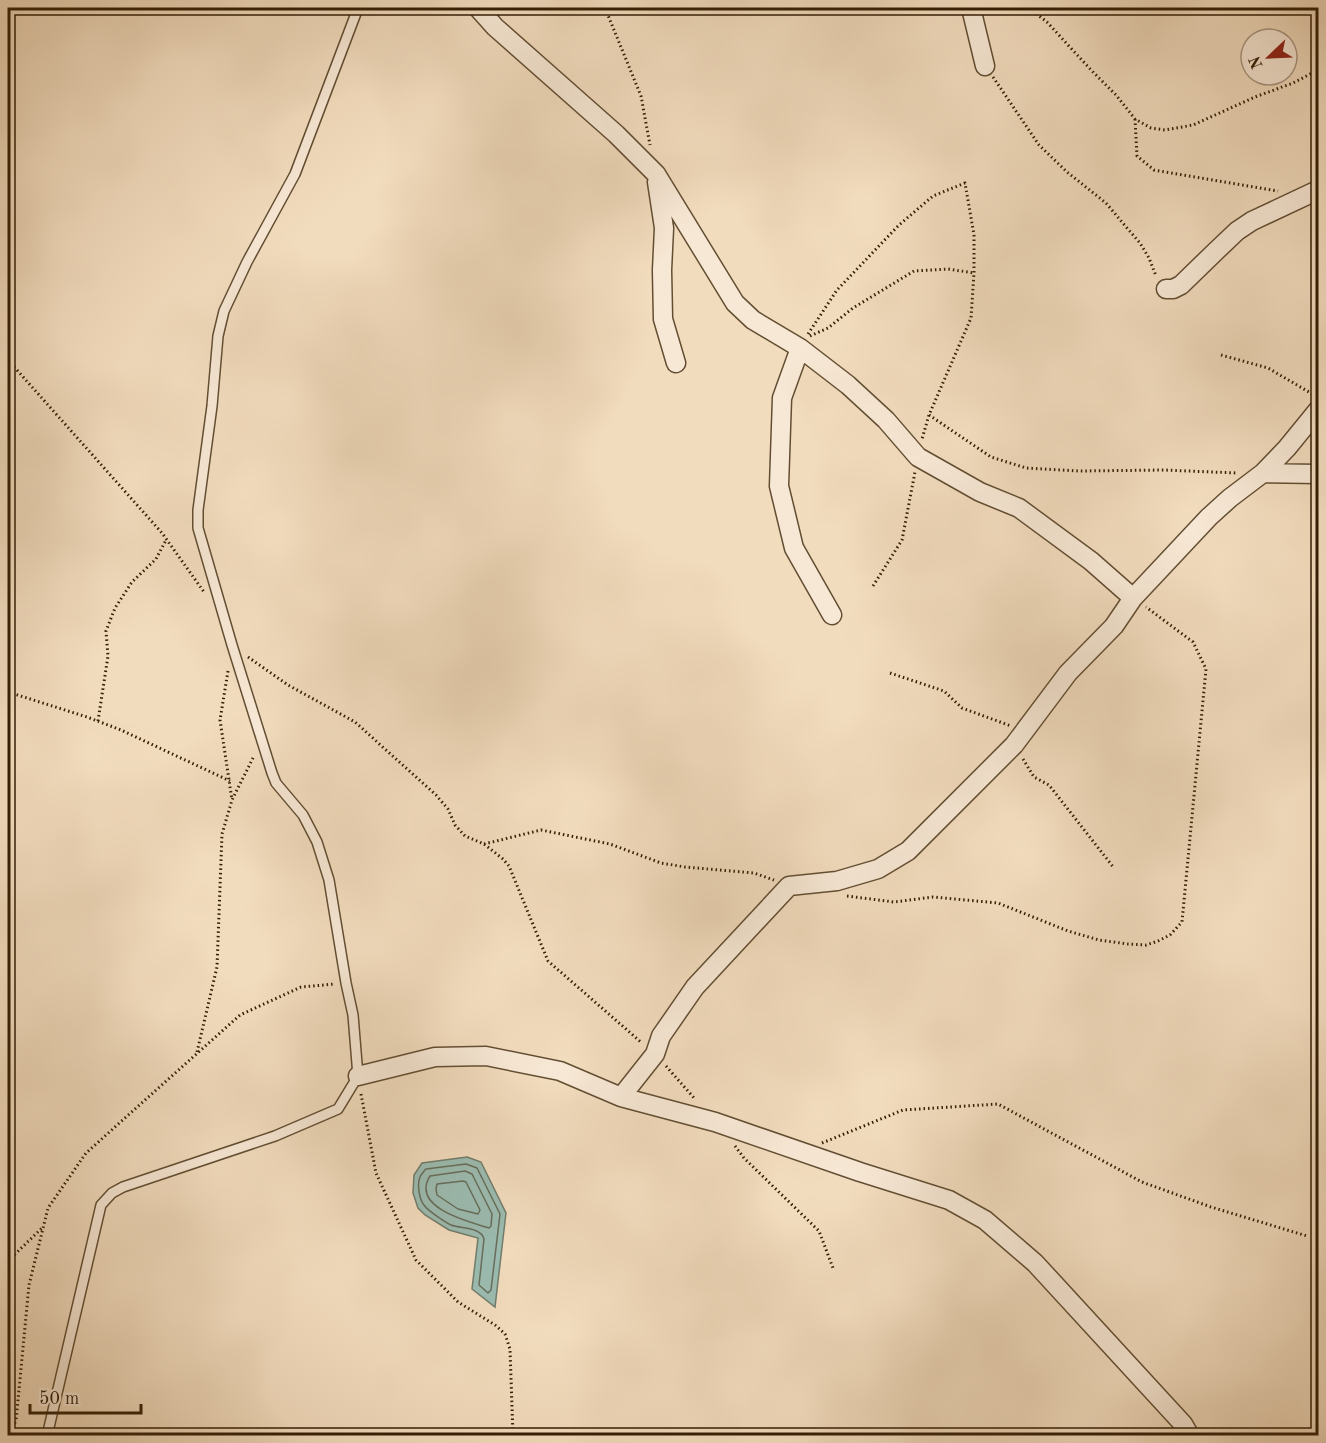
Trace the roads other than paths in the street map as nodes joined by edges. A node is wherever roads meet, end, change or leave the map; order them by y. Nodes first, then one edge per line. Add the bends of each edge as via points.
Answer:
1 (358, 8) edge
2 (478, 8) edge
3 (971, 8) edge
4 (986, 66) road end
5 (656, 174) junction
6 (1312, 193) edge
7 (1167, 289) road end
8 (800, 348) junction
9 (676, 363) dead end
10 (1318, 410) edge
11 (1287, 448) junction
12 (1263, 473) junction
13 (1314, 474) edge
14 (1133, 598) junction
15 (832, 615) dead end
16 (358, 1076) junction
17 (621, 1097) junction
18 (47, 1436) edge
19 (1190, 1436) edge

1 - 16 lane via 295,174 224,311 198,510 198,528 261,741 276,783 303,815 317,842 329,880 353,1015
2 - 5 street
3 - 4 street
5 - 8 street via 735,303 753,320
5 - 9 street via 664,228 663,319
6 - 7 street via 1252,221 1180,285
8 - 14 street via 886,420 918,457 980,492 1019,508 1091,561
8 - 15 street via 782,398 779,486 794,548
10 - 11 street
11 - 12 street
11 - 13 street
12 - 13 street
12 - 14 street via 1209,517
14 - 17 street via 1114,626 1068,673 1014,745 908,852 878,869 837,881 789,886 694,987 661,1036 655,1054
16 - 17 street via 435,1057 486,1056 560,1071
16 - 18 lane via 338,1109 275,1136 123,1187 101,1205
17 - 19 street via 715,1122 949,1200 984,1220 1035,1263

